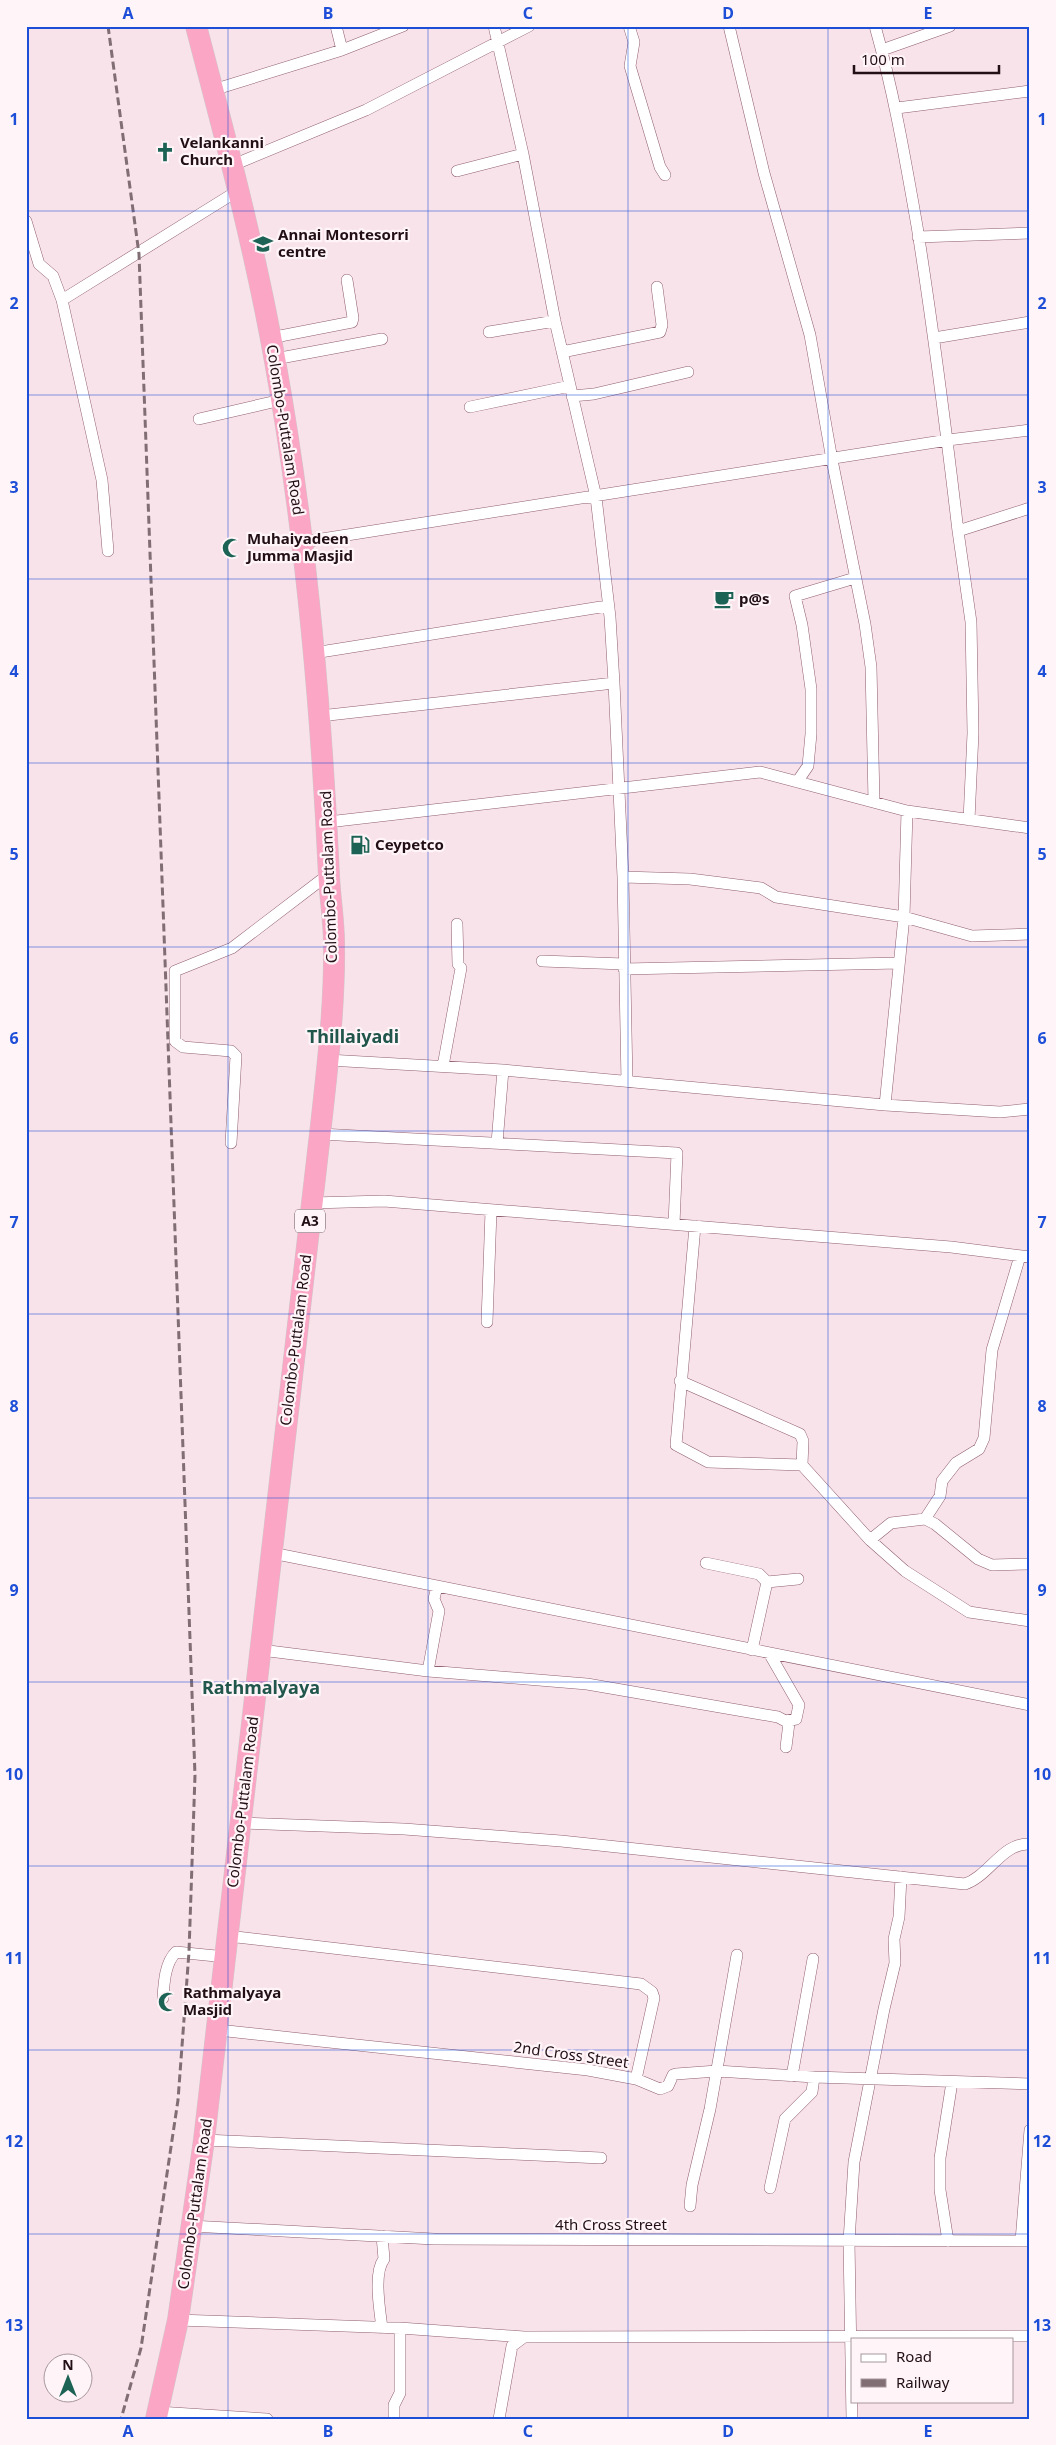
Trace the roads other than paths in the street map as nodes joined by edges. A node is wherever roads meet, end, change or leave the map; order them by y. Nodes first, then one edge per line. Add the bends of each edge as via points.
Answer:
1 (196, 26) edge
2 (336, 26) edge
3 (402, 26) edge
4 (494, 26) edge
5 (529, 26) edge
6 (629, 26) edge
7 (729, 26) edge
8 (875, 26) edge
9 (950, 26) edge
10 (499, 41) junction
11 (342, 50) junction
12 (882, 50) junction
13 (213, 90) junction
14 (1030, 92) edge
15 (897, 108) junction
16 (523, 154) junction
17 (233, 165) junction
18 (457, 172) dead end
19 (665, 174) dead end
20 (239, 190) junction
21 (26, 221) edge
22 (1030, 233) edge
23 (918, 237) junction
24 (347, 280) dead end
25 (657, 287) dead end
26 (62, 300) junction
27 (555, 321) junction
28 (1030, 322) edge
29 (489, 332) dead end
30 (270, 338) junction
31 (934, 338) junction
32 (382, 339) dead end
33 (562, 352) junction
34 (275, 359) junction
35 (688, 372) dead end
36 (571, 390) junction
37 (281, 400) junction
38 (470, 407) dead end
39 (199, 419) dead end
40 (1030, 430) edge
41 (948, 440) junction
42 (832, 460) junction
43 (596, 497) junction
44 (1030, 508) edge
45 (441, 519) dead end
46 (958, 531) junction
47 (303, 542) junction
48 (108, 551) dead end
49 (855, 578) junction
50 (607, 606) junction
51 (314, 652) junction
52 (614, 683) junction
53 (320, 716) junction
54 (797, 782) junction
55 (618, 790) junction
56 (874, 801) junction
57 (907, 811) junction
58 (970, 820) junction
59 (328, 822) junction
60 (1030, 828) edge
61 (329, 874) junction
62 (623, 877) junction
63 (904, 917) junction
64 (457, 924) dead end
65 (1030, 934) edge
66 (542, 961) dead end
67 (899, 963) junction
68 (624, 966) junction
69 (328, 1060) junction
70 (443, 1066) junction
71 (503, 1070) junction
72 (627, 1082) junction
73 (885, 1105) junction
74 (1030, 1109) edge
75 (320, 1134) junction
76 (231, 1143) dead end
77 (497, 1143) junction
78 (312, 1203) junction
79 (491, 1211) junction
80 (674, 1224) junction
81 (694, 1226) junction
82 (1025, 1256) edge
83 (487, 1322) dead end
84 (680, 1381) junction
85 (802, 1465) junction
86 (925, 1519) junction
87 (870, 1540) junction
88 (272, 1553) junction
89 (706, 1563) dead end
90 (1030, 1564) edge
91 (798, 1579) dead end
92 (767, 1582) junction
93 (437, 1586) junction
94 (1030, 1621) edge
95 (261, 1650) junction
96 (752, 1650) junction
97 (769, 1653) junction
98 (428, 1671) junction
99 (1030, 1705) edge
100 (786, 1721) junction
101 (786, 1747) dead end
102 (239, 1823) junction
103 (1030, 1844) edge
104 (901, 1877) junction
105 (227, 1947) junction
106 (737, 1955) dead end
107 (813, 1959) dead end
108 (163, 1998) dead end
109 (218, 2030) junction
110 (717, 2071) junction
111 (792, 2076) junction
112 (814, 2077) junction
113 (636, 2079) junction
114 (871, 2080) junction
115 (952, 2082) junction
116 (1030, 2084) edge
117 (1030, 2130) edge
118 (204, 2140) junction
119 (601, 2158) dead end
120 (770, 2188) dead end
121 (690, 2206) dead end
122 (192, 2226) junction
123 (382, 2236) junction
124 (849, 2241) junction
125 (948, 2241) junction
126 (1025, 2241) edge
127 (178, 2320) junction
128 (382, 2328) junction
129 (400, 2328) junction
130 (849, 2336) junction
131 (1030, 2336) edge
132 (524, 2337) junction
133 (851, 2391) edge
134 (851, 2402) edge
135 (157, 2415) edge
136 (267, 2419) edge
137 (394, 2419) edge
138 (499, 2419) edge
139 (852, 2419) edge

1 - 13 highway, Colombo-Puttalam Road / A3
2 - 11 street
3 - 11 street
4 - 10 street
5 - 10 street
6 - 19 street via 634,42 630,66 660,167
7 - 42 street via 764,173 810,335
8 - 12 street
9 - 12 street
10 - 16 street
10 - 17 street via 366,110
11 - 13 street
12 - 15 street
13 - 17 highway, Colombo-Puttalam Road / A3
14 - 15 street
15 - 23 street
16 - 18 street
16 - 27 street
17 - 20 highway, Colombo-Puttalam Road / A3
20 - 26 street
20 - 30 highway, Colombo-Puttalam Road / A3
21 - 26 street via 39,264 53,276
22 - 23 street
23 - 31 street
24 - 30 street via 352,322
25 - 33 street via 660,332
26 - 48 street via 102,480
27 - 29 street
27 - 33 street
28 - 31 street
30 - 34 highway, Colombo-Puttalam Road / A3
31 - 41 street
32 - 34 street
33 - 36 street
34 - 37 highway, Colombo-Puttalam Road / A3
35 - 36 street via 594,394
36 - 38 street
36 - 43 street
37 - 39 street
37 - 47 highway, Colombo-Puttalam Road / A3
40 - 41 street
41 - 42 street
41 - 46 street
42 - 43 street
42 - 49 street
43 - 45 street
43 - 47 street
43 - 50 street
44 - 46 street
46 - 58 street via 971,622 973,734
47 - 51 highway, Colombo-Puttalam Road / A3
49 - 54 street via 795,596 811,689 812,734 808,766
49 - 56 street via 871,667
50 - 51 street
50 - 52 street
51 - 53 highway, Colombo-Puttalam Road / A3
52 - 53 street
52 - 55 street
53 - 59 highway, Colombo-Puttalam Road / A3
54 - 55 street via 760,772
54 - 56 street
55 - 59 street
55 - 62 street
56 - 57 street
57 - 58 street
57 - 63 street
58 - 60 street
59 - 61 highway, Colombo-Puttalam Road / A3
61 - 69 highway, Colombo-Puttalam Road / A3 via 334,943
61 - 76 street via 232,948 174,971 175,1041 183,1047 231,1051 236,1056
62 - 63 street via 690,879 761,888 776,898
62 - 68 street
63 - 65 street via 972,936
63 - 67 street
64 - 70 street via 458,964 461,968
66 - 68 street
67 - 68 street
67 - 73 street
68 - 72 street
69 - 70 street
69 - 75 highway, Colombo-Puttalam Road / A3
70 - 71 street
71 - 72 street
71 - 77 street
72 - 73 street
73 - 74 street via 1000,1112
75 - 77 street
75 - 78 highway, Colombo-Puttalam Road / A3
77 - 80 street via 677,1154
78 - 79 street via 384,1201
78 - 88 highway, Colombo-Puttalam Road / A3
79 - 80 street
79 - 83 street
80 - 81 street
81 - 82 street
81 - 84 street
82 - 86 street via 992,1350 984,1438 979,1449 956,1463 942,1480 940,1496
84 - 85 street via 800,1434 803,1440
84 - 85 street via 676,1444 708,1462
85 - 87 street
86 - 87 street via 891,1523
86 - 90 street via 992,1566
87 - 94 street via 905,1571 969,1612
88 - 93 street
88 - 95 highway, Colombo-Puttalam Road / A3
89 - 92 street via 759,1574
91 - 92 street
92 - 96 street
93 - 96 street
93 - 98 street via 434,1599 439,1611
95 - 98 street
95 - 102 highway, Colombo-Puttalam Road / A3
96 - 97 street
97 - 99 street
97 - 100 street via 799,1705 796,1719
98 - 100 street via 587,1684
100 - 101 street via 789,1727
102 - 104 street via 404,1829 561,1841
102 - 105 highway, Colombo-Puttalam Road / A3
103 - 104 street via 1011,1847 978,1880 966,1884
104 - 114 street via 899,1917 894,1939 895,1963
105 - 108 street via 176,1952 171,1957 164,1980
105 - 109 highway, Colombo-Puttalam Road / A3
105 - 113 street via 641,1984 652,1992 654,1998
106 - 110 street
107 - 111 street
109 - 113 street, 2nd Cross Street via 588,2070
109 - 118 highway, Colombo-Puttalam Road / A3
110 - 111 street, 2nd Cross Street
110 - 113 street, 2nd Cross Street via 676,2074 664,2089
110 - 121 street
111 - 112 street, 2nd Cross Street
112 - 114 street, 2nd Cross Street
112 - 120 street via 812,2092 784,2119
114 - 115 street, 2nd Cross Street
114 - 124 street via 854,2162
115 - 116 street, 2nd Cross Street
115 - 125 street via 940,2158 940,2190
117 - 126 street
118 - 119 street
118 - 122 highway, Colombo-Puttalam Road / A3
122 - 123 street, 4th Cross Street
122 - 127 highway, Colombo-Puttalam Road / A3
123 - 124 street, 4th Cross Street
123 - 128 street via 384,2259 380,2264 378,2288
124 - 125 street, 4th Cross Street
124 - 130 street
125 - 126 street, 4th Cross Street
127 - 128 street
127 - 135 highway, Colombo-Puttalam Road / A3
128 - 129 street
129 - 132 street
129 - 137 street via 400,2393 394,2405
130 - 131 street
130 - 132 street
130 - 133 street
132 - 138 street via 512,2346
134 - 139 street
135 - 136 street

